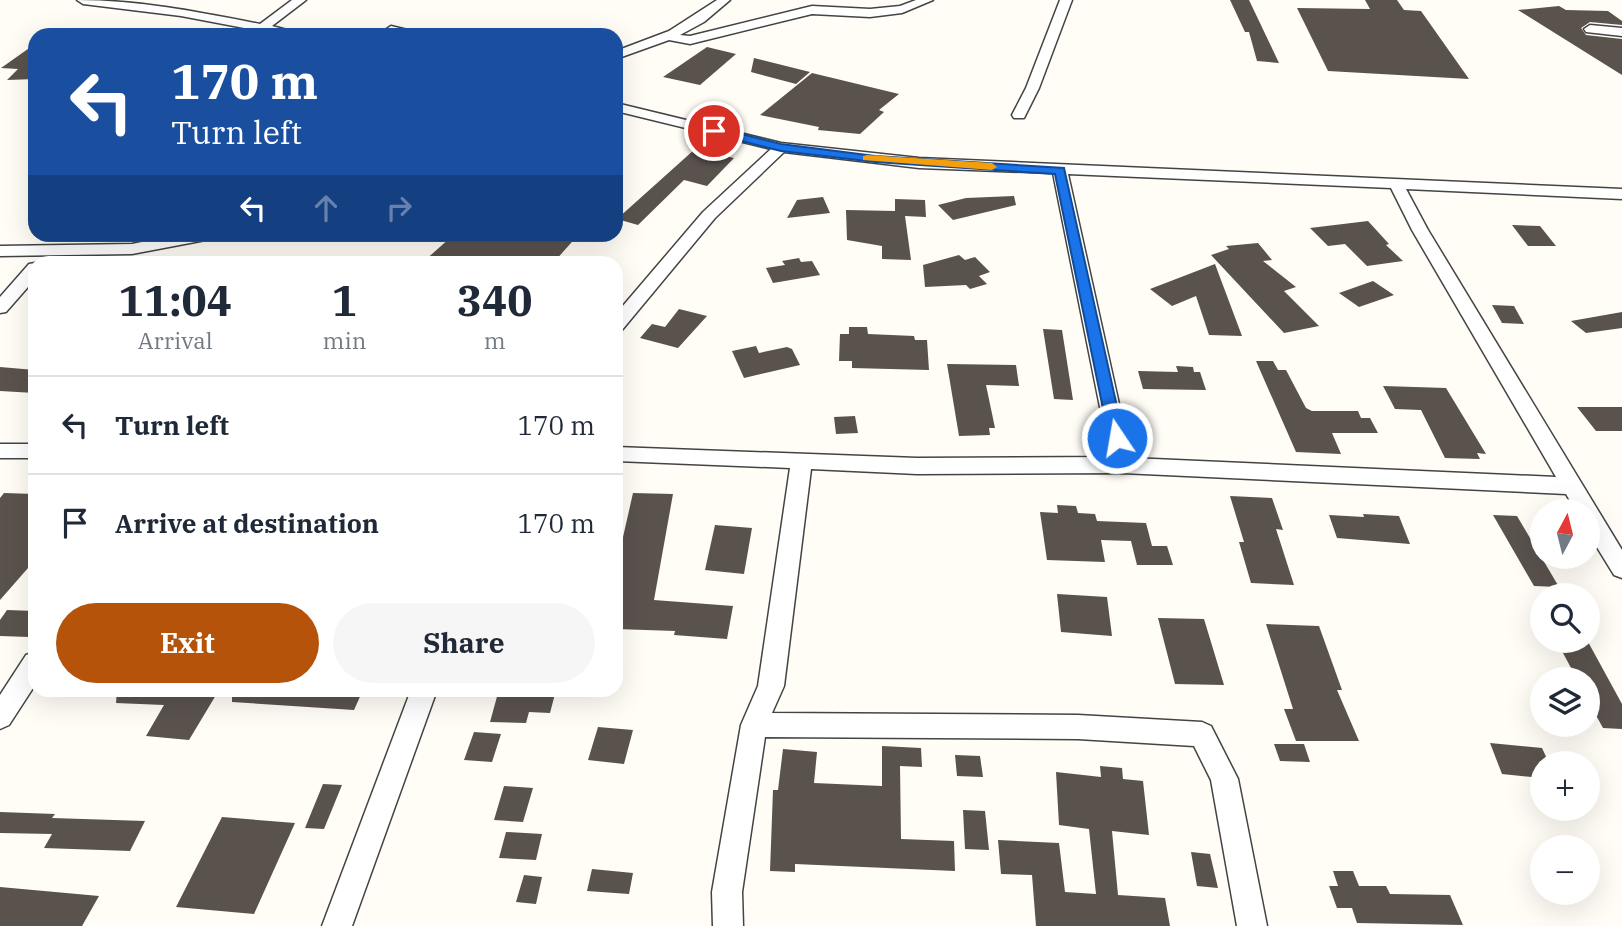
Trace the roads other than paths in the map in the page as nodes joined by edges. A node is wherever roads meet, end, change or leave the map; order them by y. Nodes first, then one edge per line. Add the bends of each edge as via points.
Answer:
1 (83, 0) edge
2 (300, 0) edge
3 (724, 0) edge
4 (927, 0) edge
5 (1066, 0) edge
6 (241, 22) junction
7 (264, 26) junction
8 (231, 28) edge
9 (272, 28) edge
10 (1590, 29) dead end
11 (1622, 32) edge
12 (671, 37) junction
13 (623, 53) edge
14 (623, 109) edge
15 (1019, 115) dead end
16 (781, 147) junction
17 (1060, 171) junction
18 (1396, 184) junction
19 (1622, 194) edge
20 (166, 242) edge
21 (0, 251) edge
22 (46, 256) edge
23 (28, 276) edge
24 (0, 308) edge
25 (623, 318) edge
26 (0, 451) edge
27 (28, 452) edge
28 (623, 454) edge
29 (801, 462) junction
30 (1122, 465) junction
31 (1572, 486) junction
32 (1580, 499) edge
33 (1600, 533) edge
34 (1622, 569) edge
35 (28, 674) edge
36 (421, 697) edge
37 (0, 717) edge
38 (754, 725) junction
39 (337, 926) edge
40 (728, 926) edge
41 (1252, 926) edge

1 - 6 street
2 - 7 street
3 - 12 street
4 - 12 street via 870,13 812,10 691,40
5 - 15 street
6 - 7 street
6 - 8 street
7 - 9 street
10 - 11 street
12 - 13 street
14 - 16 street
16 - 17 street via 908,162
16 - 25 street via 709,215
17 - 18 street
17 - 30 street
18 - 19 street
18 - 31 street
20 - 22 street
21 - 22 street
23 - 24 street
26 - 27 street
28 - 29 street
29 - 30 street
29 - 38 street via 771,686
30 - 31 street
31 - 32 street
33 - 34 street
35 - 37 street
36 - 39 street
38 - 40 street via 727,892
38 - 41 street via 1078,727 1202,734 1224,779

